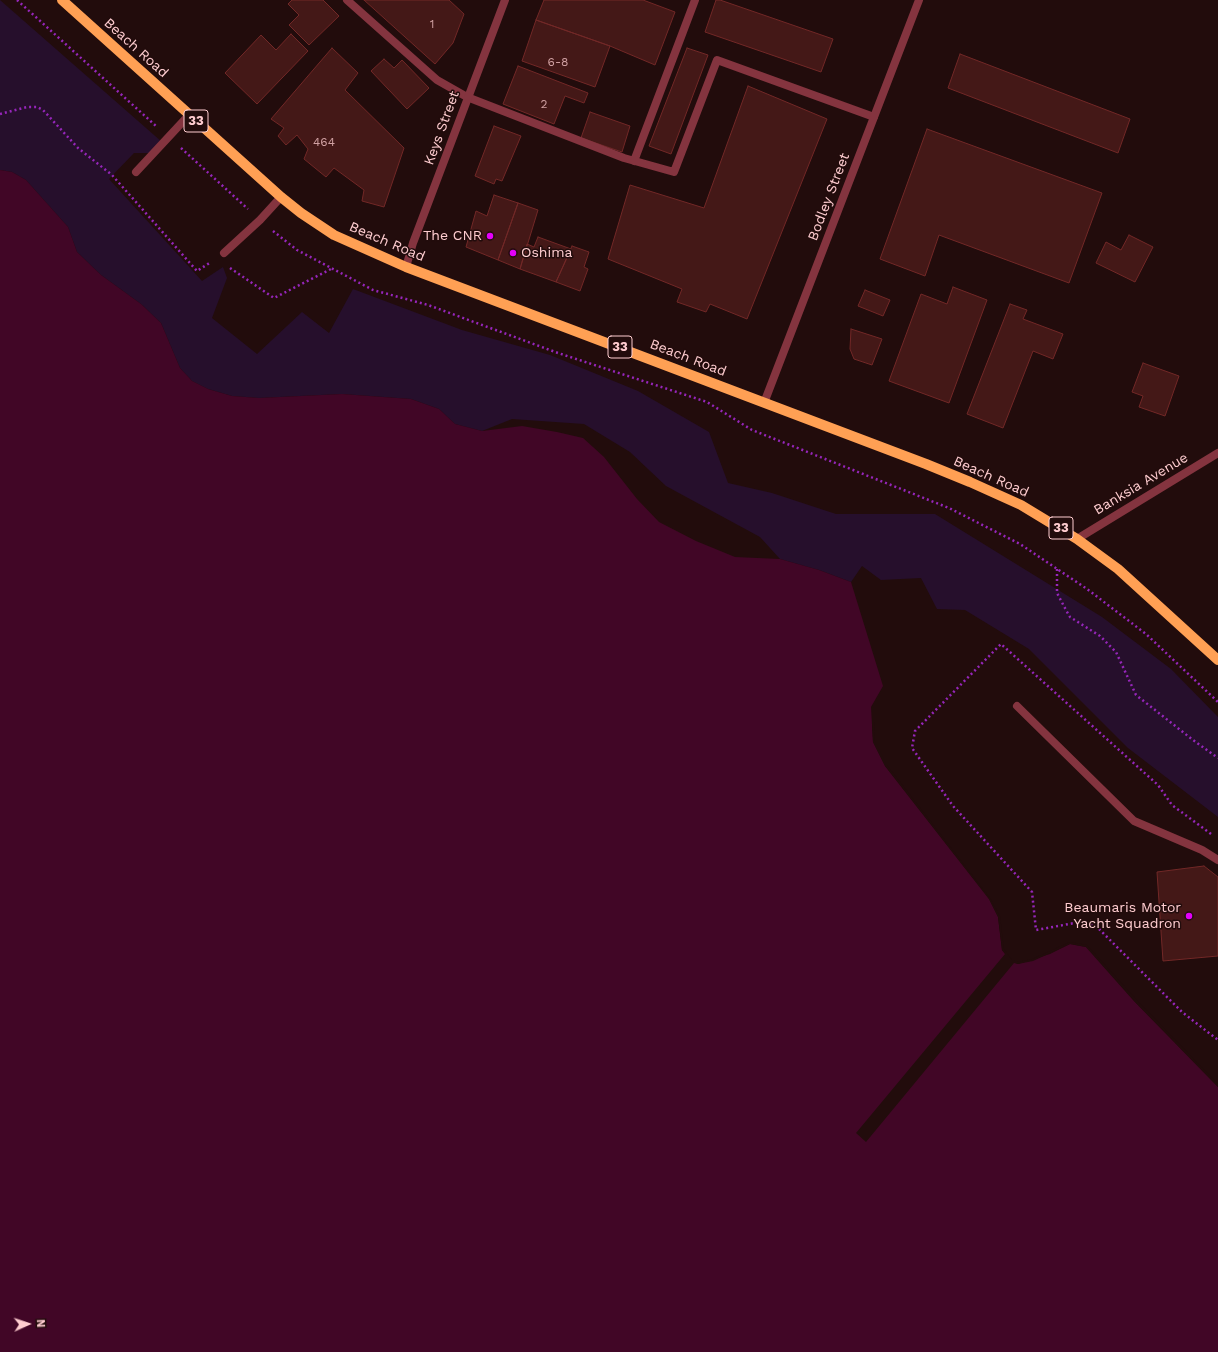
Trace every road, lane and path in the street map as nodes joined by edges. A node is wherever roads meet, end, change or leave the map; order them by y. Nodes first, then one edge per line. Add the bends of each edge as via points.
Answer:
1 (62, 0) edge
2 (347, 0) edge
3 (505, 0) edge
4 (695, 0) edge
5 (919, 0) edge
6 (467, 97) junction
7 (0, 114) edge
8 (189, 115) junction
9 (874, 117) junction
10 (634, 161) junction
11 (136, 172) dead end
12 (281, 197) junction
13 (224, 253) dead end
14 (212, 262) dead end
15 (226, 265) dead end
16 (406, 267) junction
17 (332, 269) dead end
18 (764, 403) junction
19 (1218, 453) edge
20 (1078, 538) junction
21 (1057, 568) dead end
22 (1218, 660) edge
23 (1017, 706) dead end
24 (1218, 758) edge
25 (1212, 835) dead end
26 (1218, 860) edge
27 (1218, 1040) edge

1 - 8 main road, Beach Road / 33
2 - 6 street via 437,80
3 - 6 street, Keys Street
4 - 10 street
5 - 9 street, Bodley Street
6 - 10 street
6 - 16 street, Keys Street
7 - 14 path via 27,107 43,110 78,148 112,175 197,271
8 - 11 street
8 - 12 main road, Beach Road / 33
9 - 10 street via 717,60 674,172
9 - 18 street, Bodley Street
12 - 13 street
12 - 16 main road, Beach Road / 33 via 334,235
15 - 17 path via 274,298
16 - 18 main road, Beach Road / 33
18 - 20 main road, Beach Road / 33 via 970,482 1021,505
19 - 20 street, Banksia Avenue
20 - 22 main road, Beach Road / 33 via 1133,581
21 - 24 path via 1057,593 1070,617 1100,636 1116,652 1136,695
23 - 26 street via 1134,821 1202,850
25 - 27 path via 1172,805 1158,785 1001,644 915,731 912,748 953,806 1032,892 1036,930 1080,922 1096,926 1182,1012

